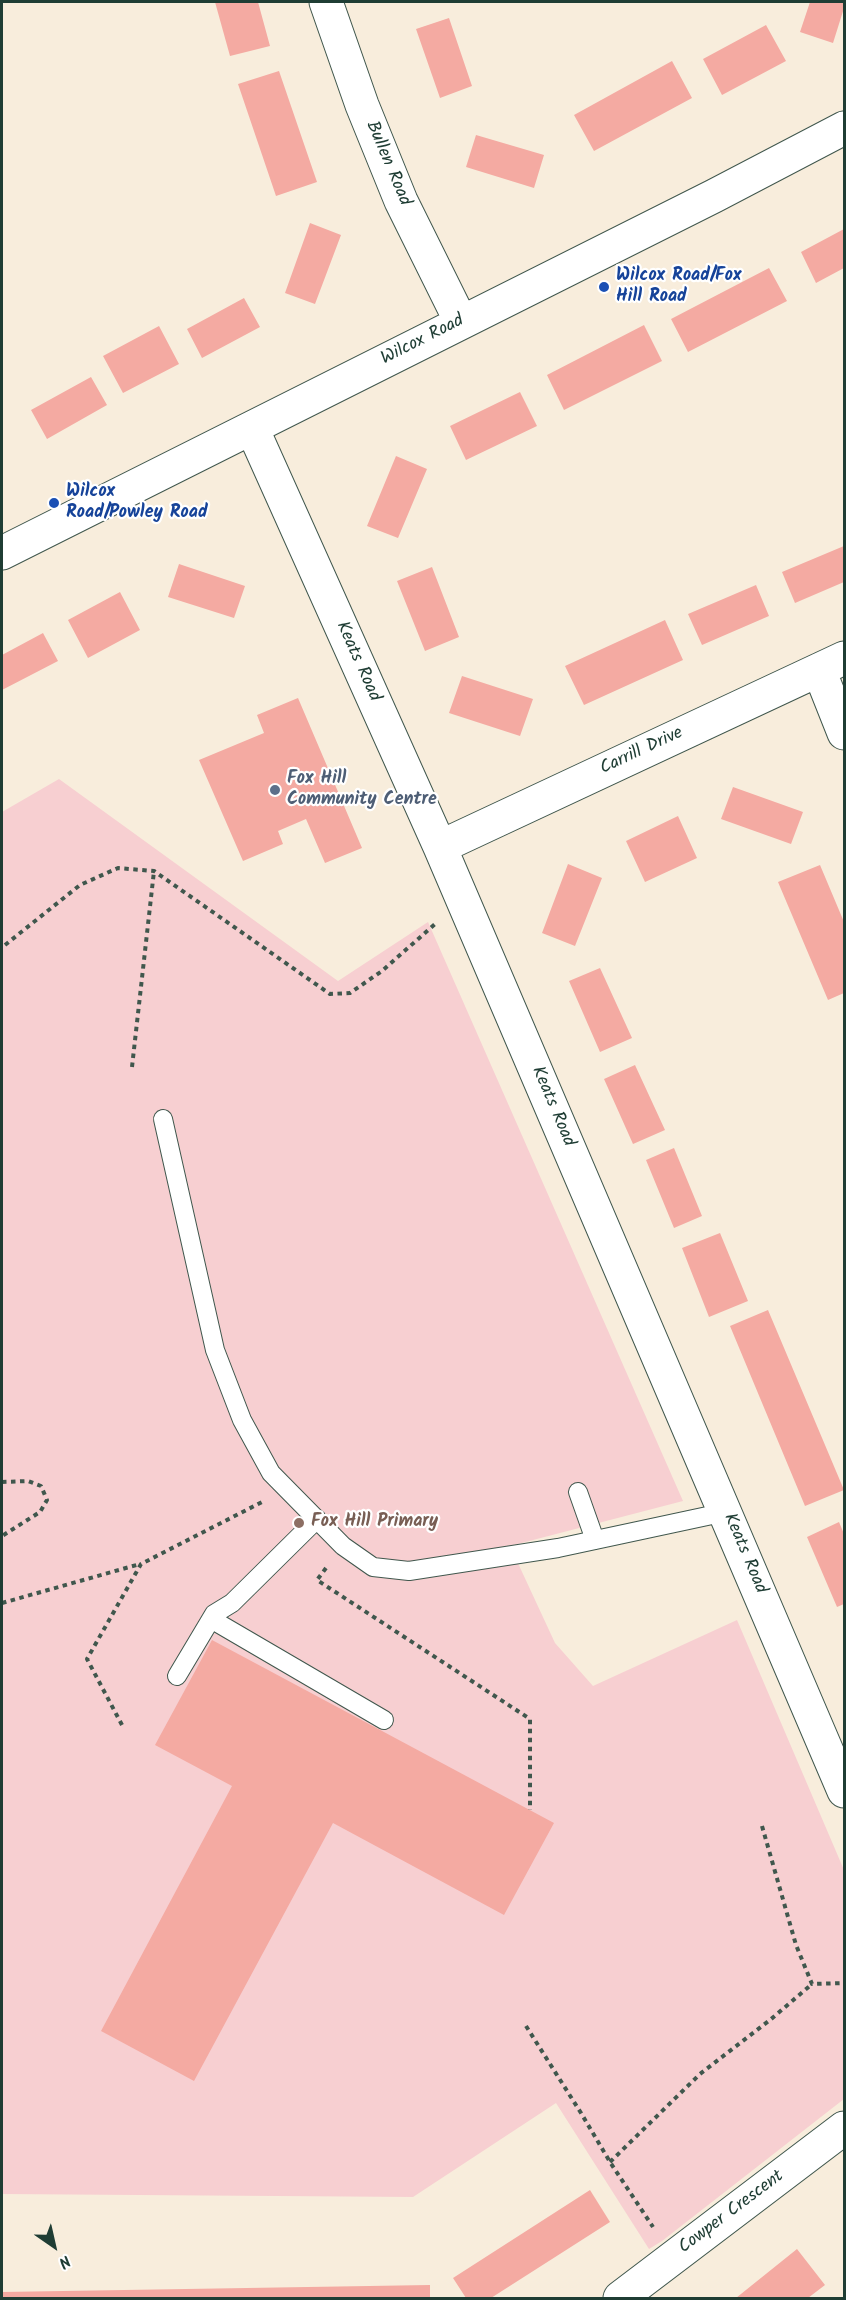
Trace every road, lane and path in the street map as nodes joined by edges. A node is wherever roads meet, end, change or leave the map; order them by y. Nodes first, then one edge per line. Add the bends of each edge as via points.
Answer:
1 (326, 2) edge
2 (844, 128) edge
3 (461, 322) junction
4 (252, 428) junction
5 (2, 553) edge
6 (832, 664) edge
7 (844, 733) edge
8 (440, 847) junction
9 (154, 871) junction
10 (463, 899) junction
11 (5, 945) dead end
12 (132, 1067) dead end
13 (163, 1119) dead end
14 (2, 1482) edge
15 (287, 1489) junction
16 (578, 1492) dead end
17 (726, 1512) junction
18 (316, 1520) junction
19 (2, 1536) edge
20 (595, 1540) junction
21 (343, 1546) junction
22 (141, 1564) junction
23 (2, 1603) edge
24 (211, 1619) junction
25 (177, 1676) dead end
26 (384, 1720) dead end
27 (122, 1725) dead end
28 (844, 1791) edge
29 (530, 1810) dead end
30 (762, 1826) dead end
31 (844, 1983) edge
32 (812, 1984) junction
33 (526, 2026) dead end
34 (844, 2128) edge
35 (610, 2162) junction
36 (673, 2258) junction
37 (620, 2298) edge

1 - 3 street, Bullen Road via 401,201
2 - 3 street, Wilcox Road
3 - 4 street, Wilcox Road
4 - 5 street, Wilcox Road
4 - 8 street, Keats Road
6 - 7 street
6 - 8 street, Carrill Drive
8 - 10 street, Keats Road
9 - 10 path via 330,994 351,993 382,971
9 - 11 path via 118,868 80,885
9 - 12 path
10 - 17 street, Keats Road
13 - 15 lane via 215,1350 242,1420 271,1473
14 - 19 path via 27,1481 41,1486 47,1500 40,1512
15 - 18 lane
15 - 22 path
16 - 20 lane
17 - 20 lane
17 - 28 street, Keats Road
18 - 21 lane
18 - 24 lane
20 - 21 lane via 409,1570 373,1567
21 - 29 path via 317,1580 530,1719
22 - 23 path
22 - 27 path via 87,1659
24 - 25 lane
24 - 26 lane
30 - 32 path via 796,1945
31 - 32 path
32 - 35 path via 700,2074
33 - 35 path
34 - 36 street, Cowper Crescent
35 - 36 path
36 - 37 street, Cowper Crescent

